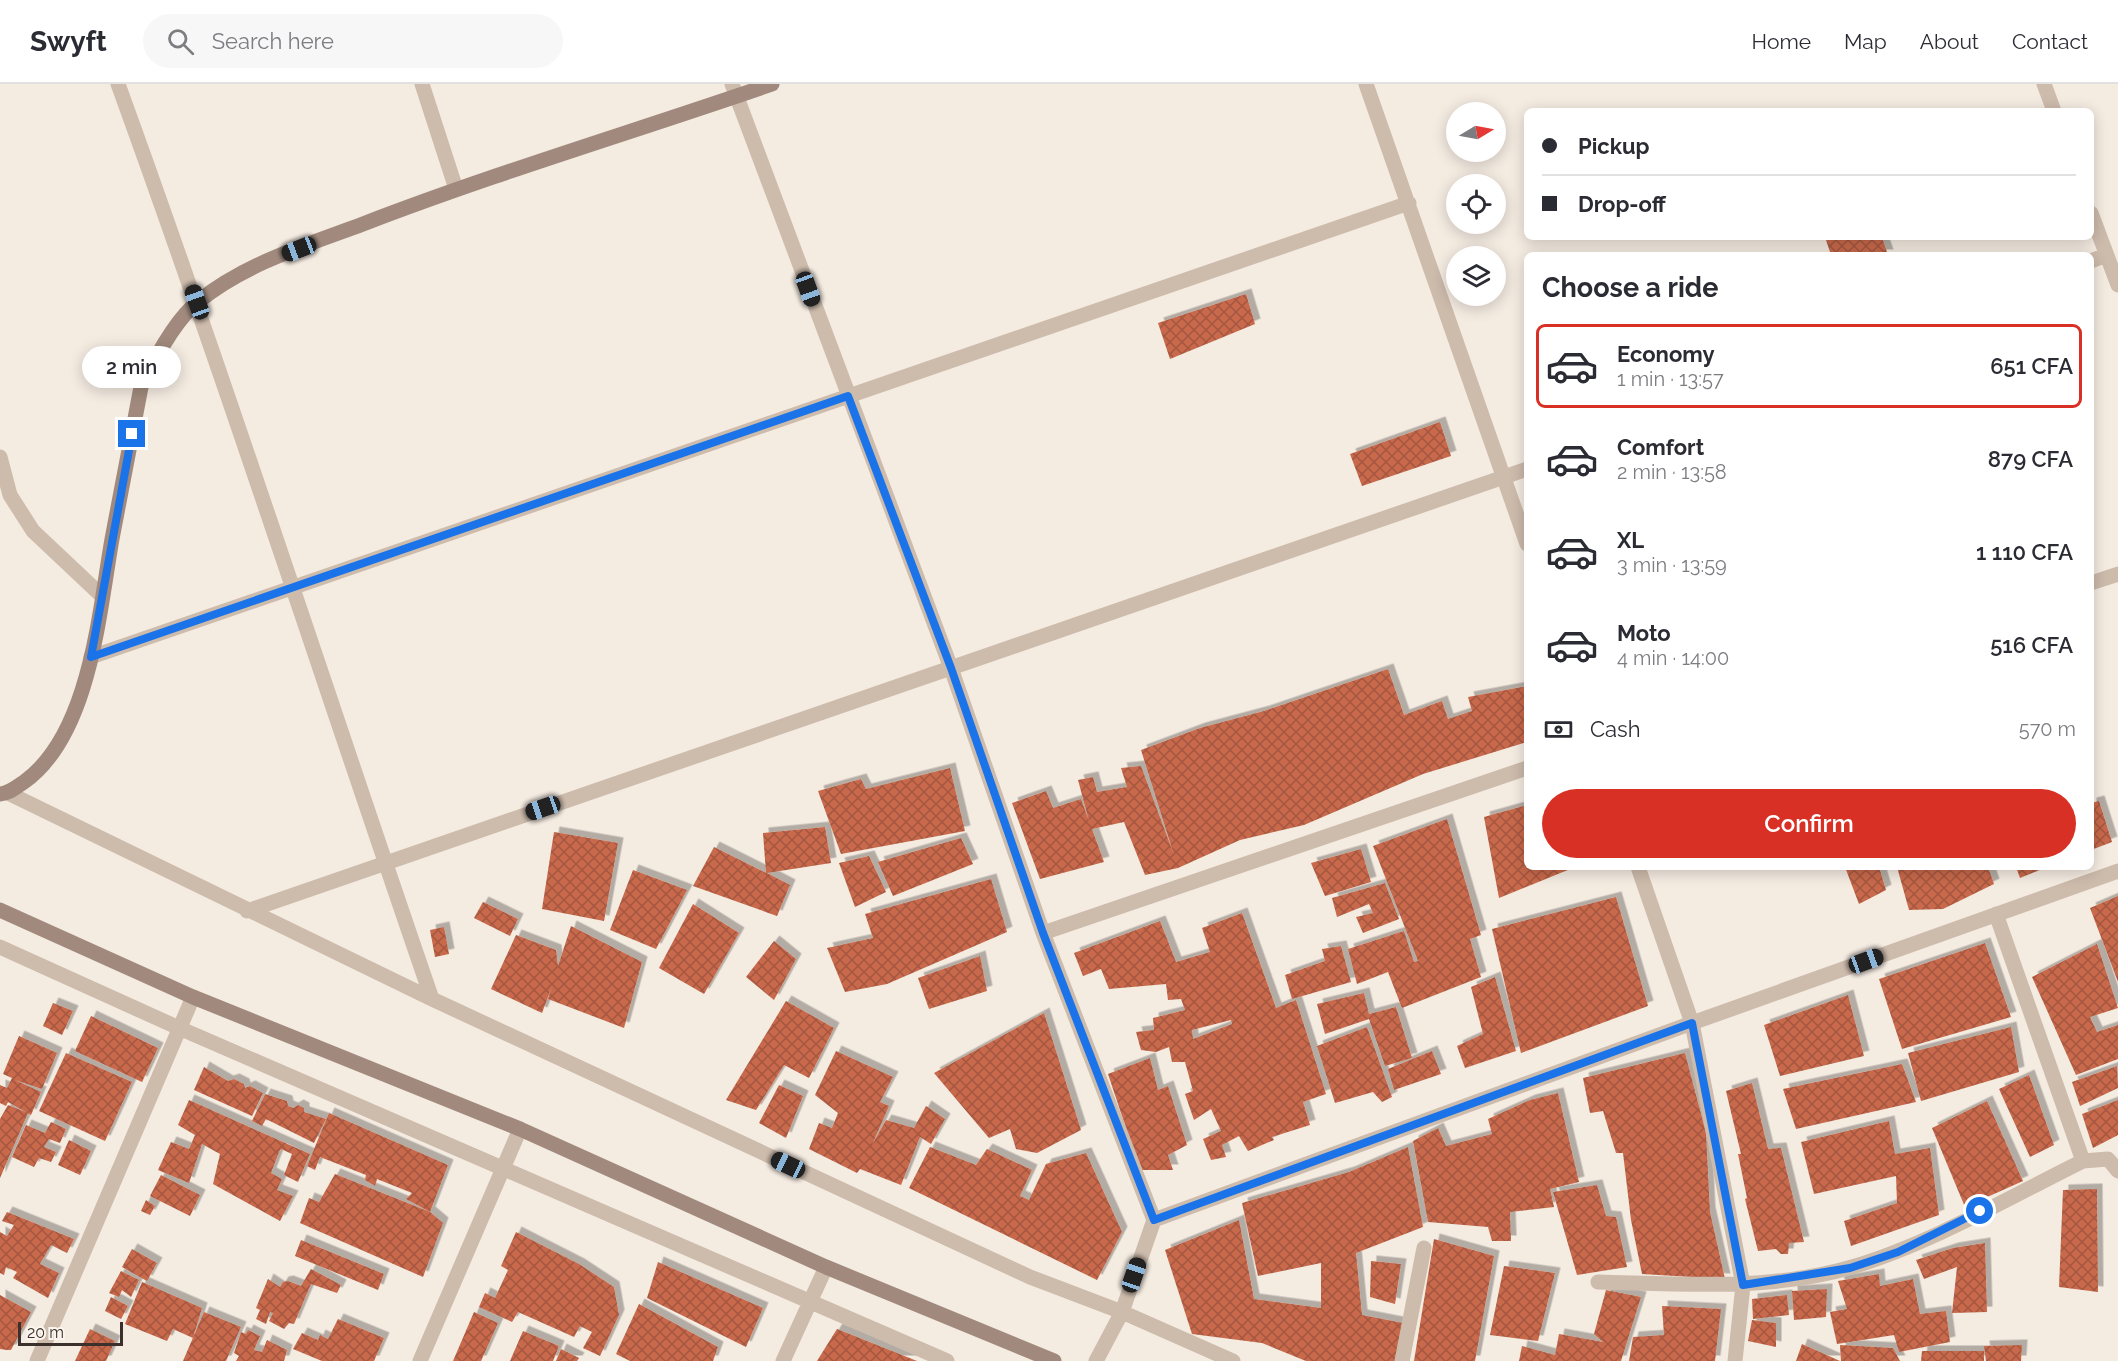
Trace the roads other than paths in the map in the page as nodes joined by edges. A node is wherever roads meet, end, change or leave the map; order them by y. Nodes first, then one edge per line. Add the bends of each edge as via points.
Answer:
1 (118, 84) edge
2 (422, 84) edge
3 (772, 84) edge
4 (1366, 84) edge
5 (2044, 84) edge
6 (734, 90) edge
7 (2053, 108) edge
8 (456, 189) junction
9 (1409, 203) junction
10 (2094, 221) edge
11 (2106, 255) junction
12 (2094, 260) edge
13 (2117, 278) edge
14 (197, 302) junction
15 (848, 396) junction
16 (0, 457) edge
17 (1524, 470) edge
18 (1504, 477) junction
19 (1524, 535) edge
20 (2118, 574) edge
21 (2094, 582) edge
22 (290, 586) junction
23 (102, 597) junction
24 (91, 657) junction
25 (951, 668) junction
26 (1524, 769) edge
27 (4, 793) edge
28 (385, 863) junction
29 (1639, 870) edge
30 (2118, 871) edge
31 (0, 910) edge
32 (247, 910) junction
33 (1996, 914) junction
34 (1043, 933) junction
35 (0, 947) edge
36 (193, 997) junction
37 (432, 999) junction
38 (1692, 1023) junction
39 (179, 1028) junction
40 (520, 1130) junction
41 (2083, 1161) junction
42 (502, 1168) junction
43 (2118, 1171) edge
44 (1154, 1220) junction
45 (1424, 1248) dead end
46 (826, 1267) junction
47 (1598, 1282) dead end
48 (1743, 1285) junction
49 (809, 1301) junction
50 (1122, 1312) junction
51 (37, 1361) edge
52 (420, 1361) edge
53 (783, 1361) edge
54 (947, 1361) edge
55 (1054, 1361) edge
56 (1096, 1361) edge
57 (1233, 1361) edge
58 (1402, 1361) edge
59 (1735, 1361) edge

1 - 14 street
2 - 8 street
3 - 6 street
4 - 9 street
5 - 7 street
6 - 8 street
6 - 15 street
8 - 14 street via 277,257 233,278
9 - 15 street
9 - 18 street
10 - 11 street
11 - 12 street
11 - 13 street
14 - 22 street
14 - 23 street via 159,350 141,387
15 - 22 street
15 - 25 street
16 - 23 street via 10,495 33,531
17 - 18 street
18 - 19 street
18 - 25 street
20 - 21 street
22 - 24 street
22 - 28 street
23 - 24 street
24 - 27 street via 58,746 38,772
25 - 28 street
25 - 34 street
26 - 34 street
27 - 32 street
28 - 32 street
28 - 37 street
29 - 38 street
30 - 33 street
31 - 36 street
32 - 37 street
33 - 38 street
33 - 41 street
34 - 44 street
35 - 39 street
36 - 39 street
36 - 40 street
37 - 50 street via 1029,1277
38 - 44 street
38 - 48 street
39 - 42 street
39 - 51 street
40 - 42 street
40 - 46 street
41 - 43 street via 2108,1159
41 - 48 street via 1898,1252 1850,1268
42 - 49 street
42 - 52 street
44 - 50 street
45 - 58 street
46 - 49 street
46 - 55 street
47 - 48 street
48 - 59 street
49 - 53 street
49 - 54 street
50 - 56 street
50 - 57 street

